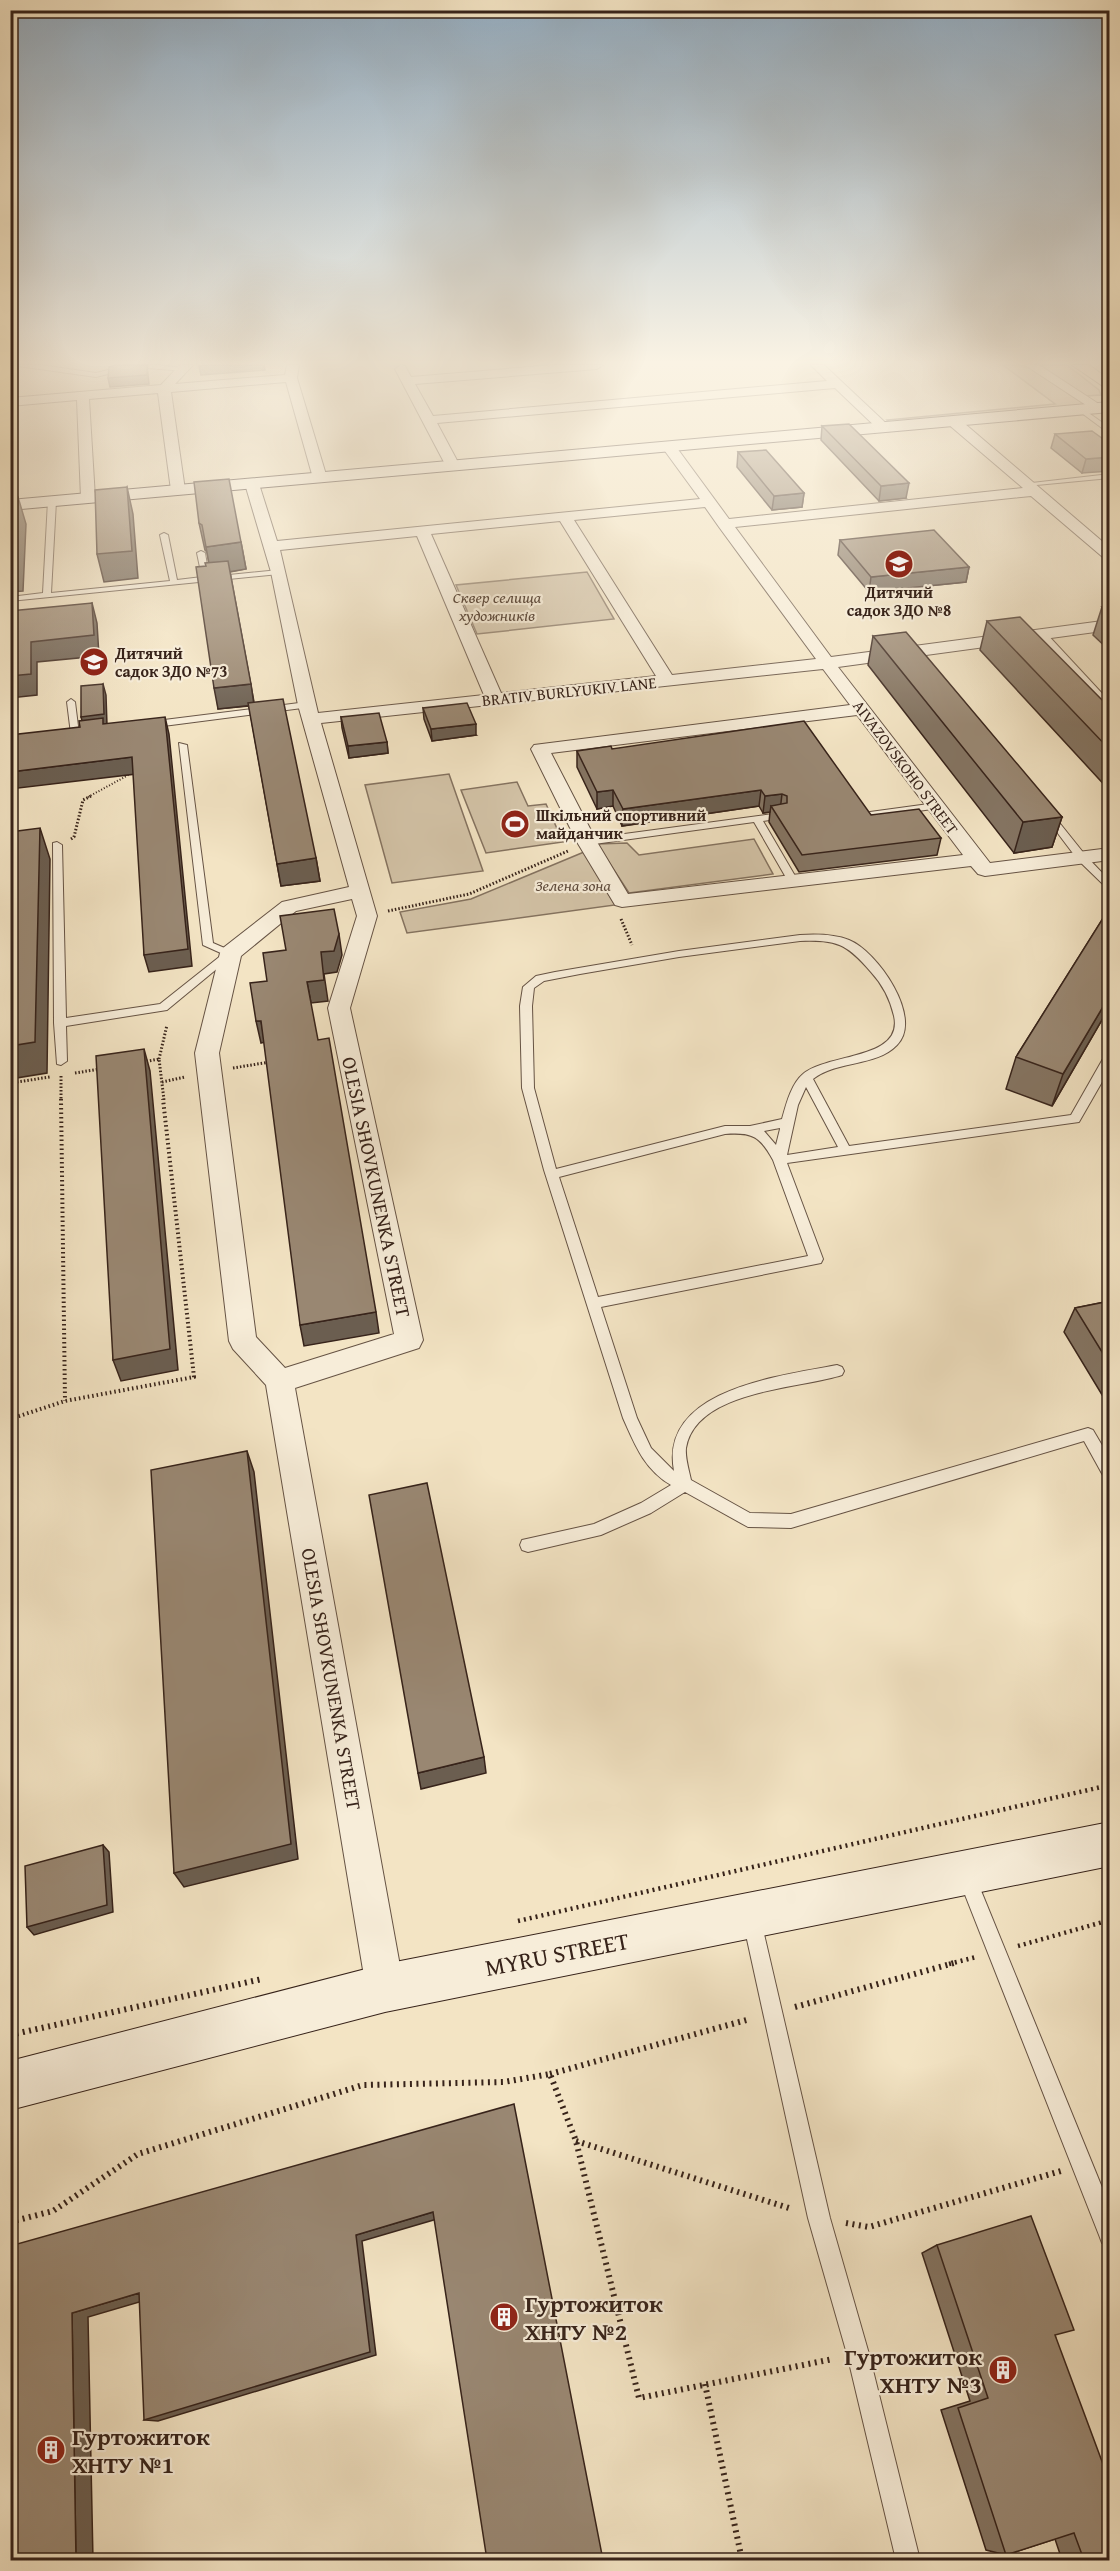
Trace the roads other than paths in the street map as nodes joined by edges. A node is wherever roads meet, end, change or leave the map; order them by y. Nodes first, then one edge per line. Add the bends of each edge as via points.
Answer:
1 (87, 485) edge
2 (177, 485) edge
3 (240, 485) edge
4 (252, 485) edge
5 (696, 485) edge
6 (1028, 485) edge
7 (1045, 485) edge
8 (1030, 487) junction
9 (178, 490) junction
10 (88, 498) junction
11 (52, 501) junction
12 (708, 502) junction
13 (10, 504) edge
14 (564, 516) junction
15 (724, 524) junction
16 (422, 531) junction
17 (164, 535) dead end
18 (271, 546) junction
19 (201, 553) edge
20 (1110, 556) edge
21 (279, 572) junction
22 (206, 579) junction
23 (174, 583) junction
24 (47, 595) junction
25 (10, 599) edge
26 (1110, 625) edge
27 (1041, 634) junction
28 (827, 663) junction
29 (667, 680) junction
30 (495, 699) junction
31 (71, 702) dead end
32 (1110, 708) edge
33 (861, 709) junction
34 (309, 712) junction
35 (143, 726) edge
36 (86, 733) edge
37 (182, 744) road end
38 (1038, 801) edge
39 (936, 806) junction
40 (870, 815) edge
41 (780, 816) edge
42 (757, 819) junction
43 (587, 843) junction
44 (57, 845) road end
45 (1110, 854) edge
46 (1082, 858) junction
47 (981, 864) junction
48 (793, 881) junction
49 (1110, 888) edge
50 (363, 904) junction
51 (231, 953) junction
52 (60, 1023) junction
53 (1110, 1057) edge
54 (61, 1061) dead end
55 (806, 1077) junction
56 (789, 1122) junction
57 (751, 1130) junction
58 (846, 1151) junction
59 (779, 1160) junction
60 (552, 1174) junction
61 (593, 1303) junction
62 (837, 1371) dead end
63 (280, 1381) junction
64 (1110, 1474) edge
65 (684, 1485) junction
66 (528, 1545) dead end
67 (1110, 1844) edge
68 (965, 1874) junction
69 (750, 1916) junction
70 (385, 1988) junction
71 (10, 2086) edge
72 (1110, 2235) edge
73 (908, 2560) edge

1 - 10 street
2 - 9 street
3 - 9 street
4 - 18 street
5 - 12 street, AIVAZOVSKOHO STREET
6 - 8 street
7 - 8 lane
8 - 15 street
8 - 20 street
9 - 10 street
10 - 11 street
11 - 13 street
11 - 24 lane
12 - 14 street
12 - 15 street, AIVAZOVSKOHO STREET
14 - 16 street
14 - 29 street
15 - 28 street, AIVAZOVSKOHO STREET
16 - 18 street
16 - 30 street
17 - 23 lane
18 - 21 street
19 - 22 lane
21 - 22 lane
21 - 34 street
22 - 23 lane
23 - 24 lane
24 - 25 lane
26 - 27 street
27 - 28 street via 924,655
27 - 32 lane
28 - 29 street, BRATIV BURLYUKIV LANE
28 - 33 street, AIVAZOVSKOHO STREET
29 - 30 street, BRATIV BURLYUKIV LANE
30 - 34 street, BRATIV BURLYUKIV LANE
31 - 36 lane via 70,735
33 - 39 street, AIVAZOVSKOHO STREET
33 - 43 street via 540,749
34 - 35 lane
34 - 50 street
37 - 51 lane via 208,945
38 - 46 lane
39 - 40 lane
39 - 47 street, AIVAZOVSKOHO STREET
41 - 42 lane
42 - 43 lane
42 - 48 lane
43 - 48 street via 622,901
44 - 52 lane
45 - 46 street
46 - 47 street
46 - 49 lane
47 - 48 street
50 - 51 street via 289,906
50 - 63 street, OLESIA SHOVKUNENKA STREET via 339,1008 409,1340
51 - 52 lane via 163,1007
51 - 63 street via 207,1053 243,1341
52 - 54 lane
53 - 58 lane via 1075,1119
55 - 56 lane
55 - 58 lane
55 - 60 lane via 877,1052 899,1035 901,1023 889,986 849,943 814,938 788,940 540,978 529,987 525,1006 528,1088
56 - 57 lane
56 - 59 lane
57 - 59 lane via 769,1140
57 - 60 lane via 725,1130
58 - 59 lane
59 - 61 lane via 816,1259
60 - 61 lane
61 - 65 lane via 645,1452 664,1473
62 - 65 lane via 768,1384 722,1401 697,1416 684,1431 679,1448
63 - 70 street, OLESIA SHOVKUNENKA STREET
64 - 65 lane via 1088,1434 791,1521 748,1520
65 - 66 lane via 646,1508 596,1530
67 - 68 street, MYRU STREET
68 - 69 street, MYRU STREET
68 - 72 lane
69 - 70 street, MYRU STREET
69 - 73 lane via 819,2218 858,2354
70 - 71 street, MYRU STREET

